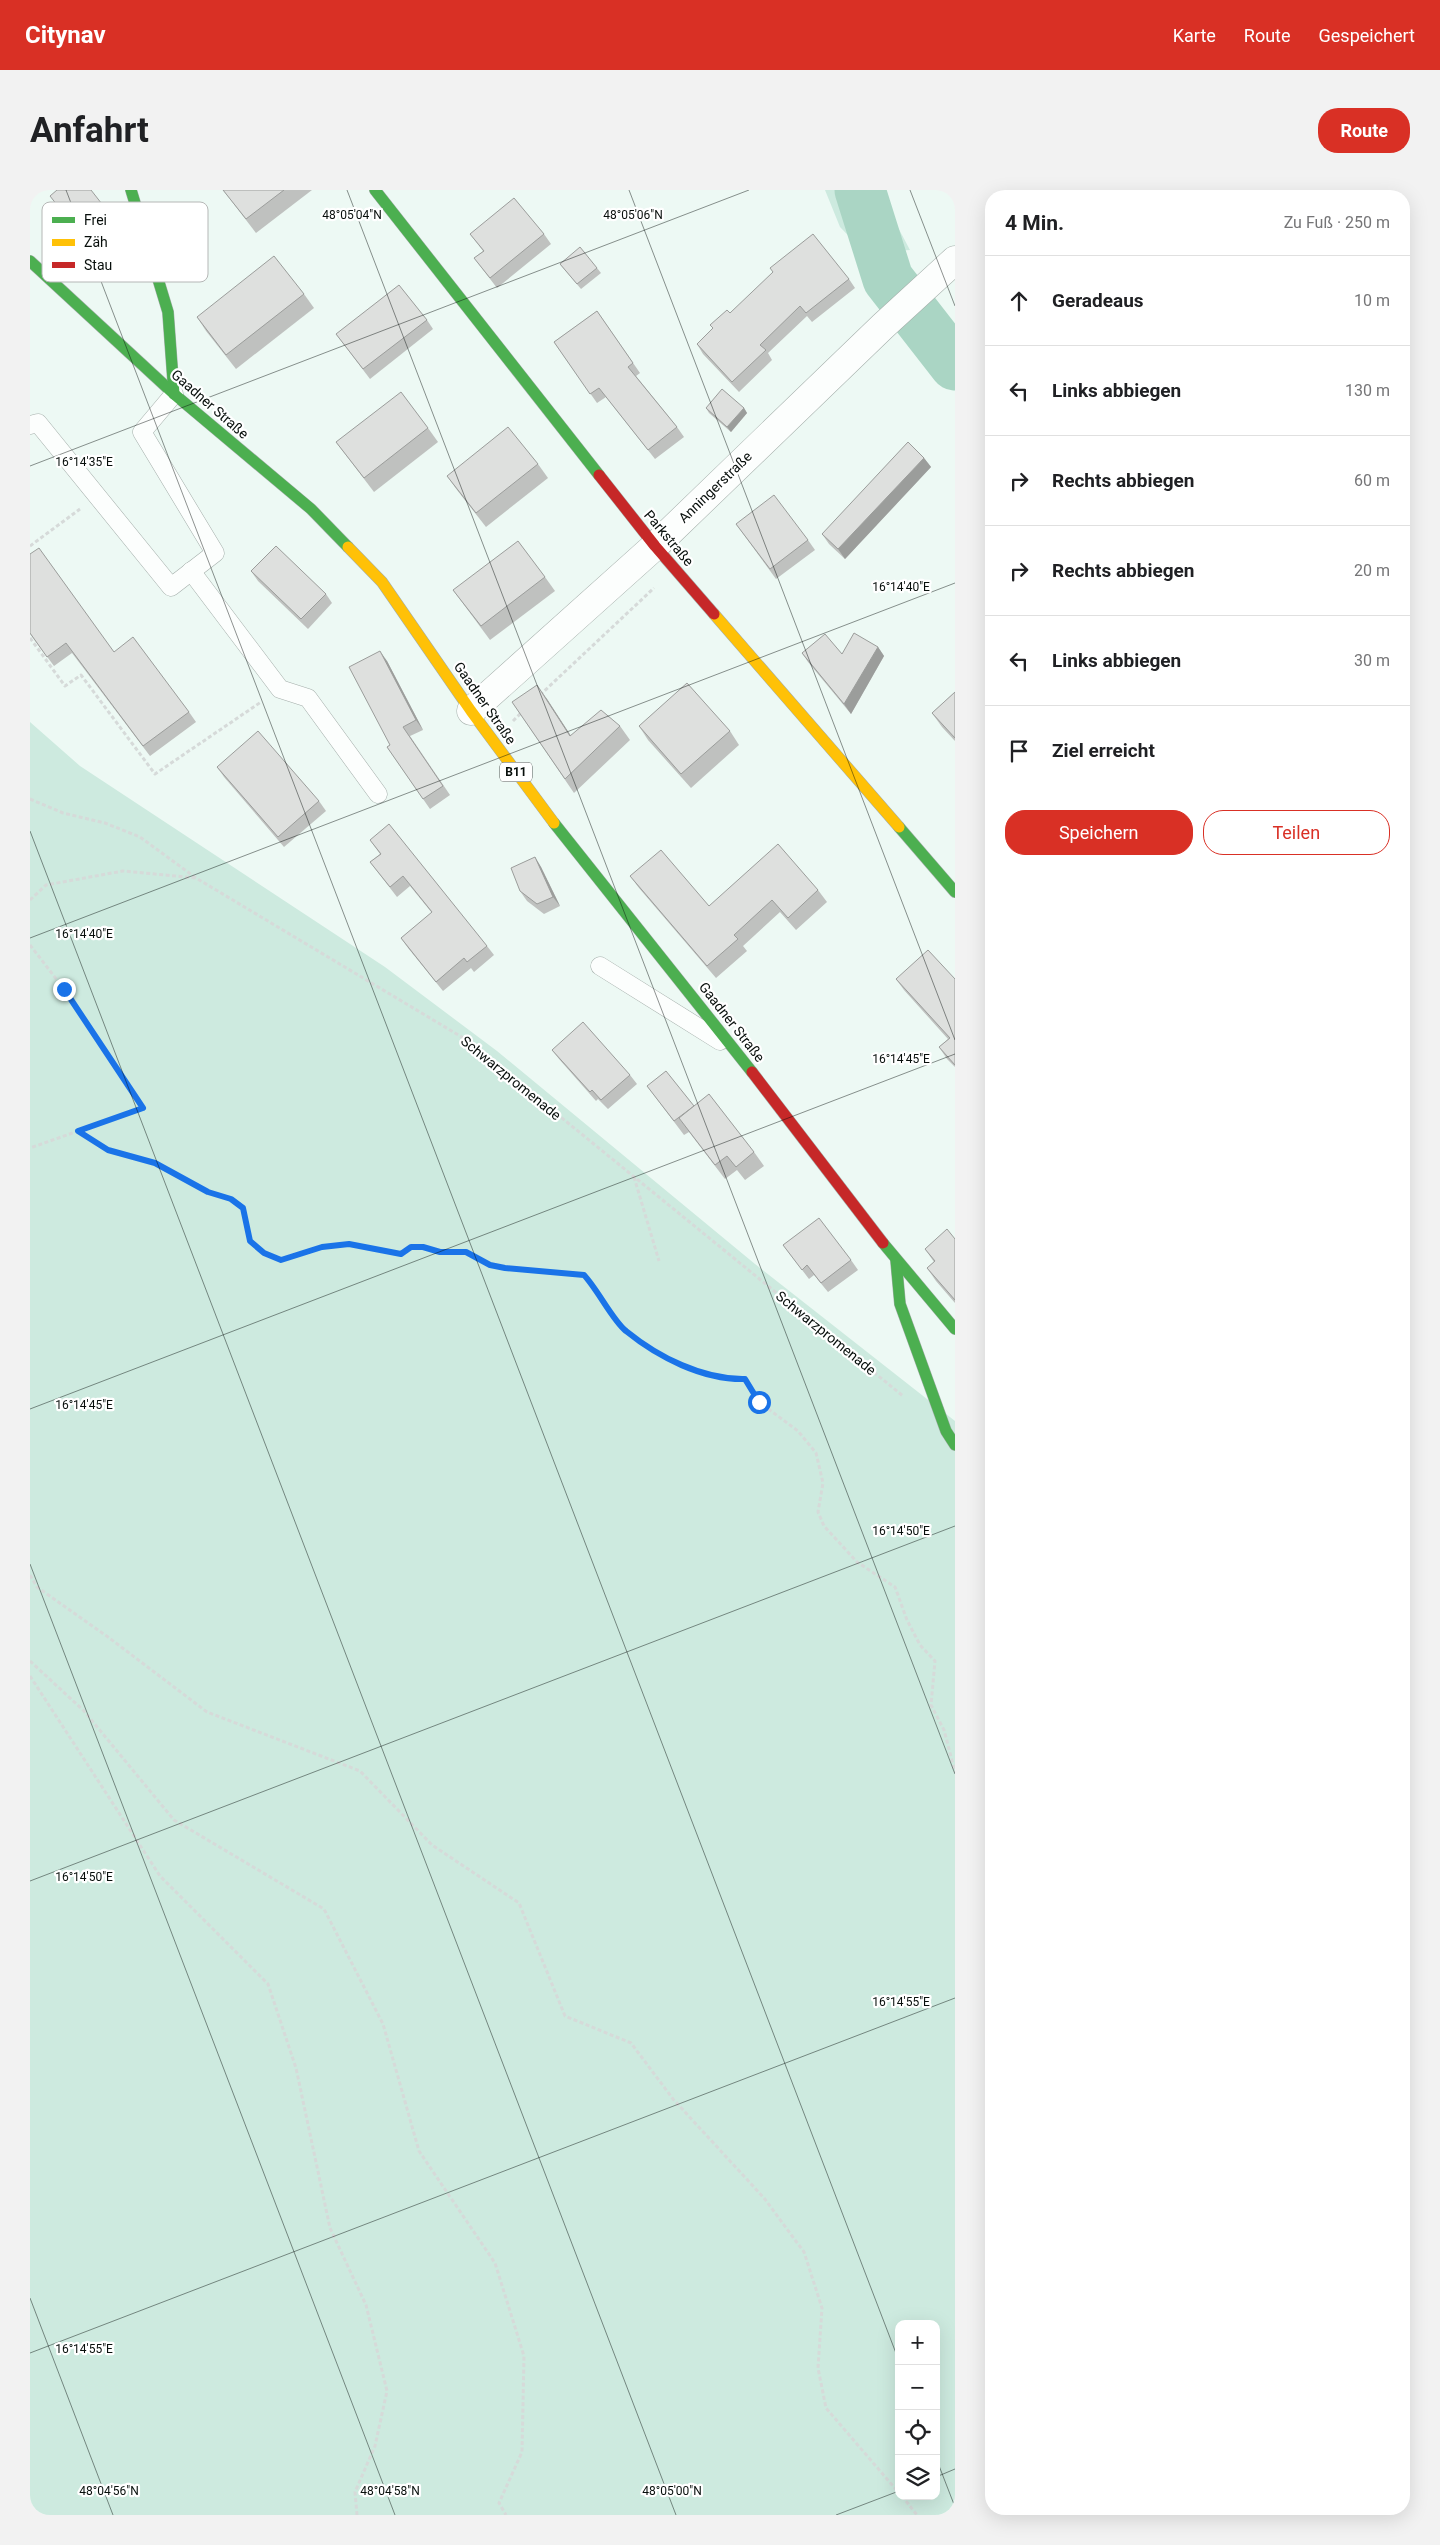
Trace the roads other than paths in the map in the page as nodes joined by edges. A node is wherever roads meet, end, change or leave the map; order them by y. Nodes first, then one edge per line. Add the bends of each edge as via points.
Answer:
1 (131, 190) edge
2 (375, 190) edge
3 (135, 202) edge
4 (955, 260) edge
5 (30, 261) edge
6 (42, 272) edge
7 (53, 282) edge
8 (159, 282) edge
9 (174, 394) junction
10 (30, 425) edge
11 (655, 546) junction
12 (191, 571) junction
13 (472, 711) junction
14 (378, 794) dead end
15 (955, 892) edge
16 (600, 966) dead end
17 (736, 1050) junction
18 (896, 1260) junction
19 (955, 1329) edge
20 (952, 1437) edge

1 - 3 main road
2 - 11 main road, Parkstraße
4 - 11 street, Anningerstraße via 882,326
5 - 6 main road, Gaadner Straße / B11
7 - 9 main road, Gaadner Straße / B11
8 - 9 main road via 168,312
9 - 12 lane via 142,432 215,554
9 - 13 main road, Gaadner Straße / B11 via 311,509 382,582
10 - 12 lane via 38,423 171,587
11 - 13 street, Anningerstraße
11 - 15 main road, Parkstraße
12 - 14 lane via 280,689 308,698
13 - 17 main road, Gaadner Straße / B11 via 553,822
16 - 17 lane
17 - 18 main road, Gaadner Straße / B11
18 - 19 main road, Gaadner Straße / B11
18 - 20 main road via 900,1304

